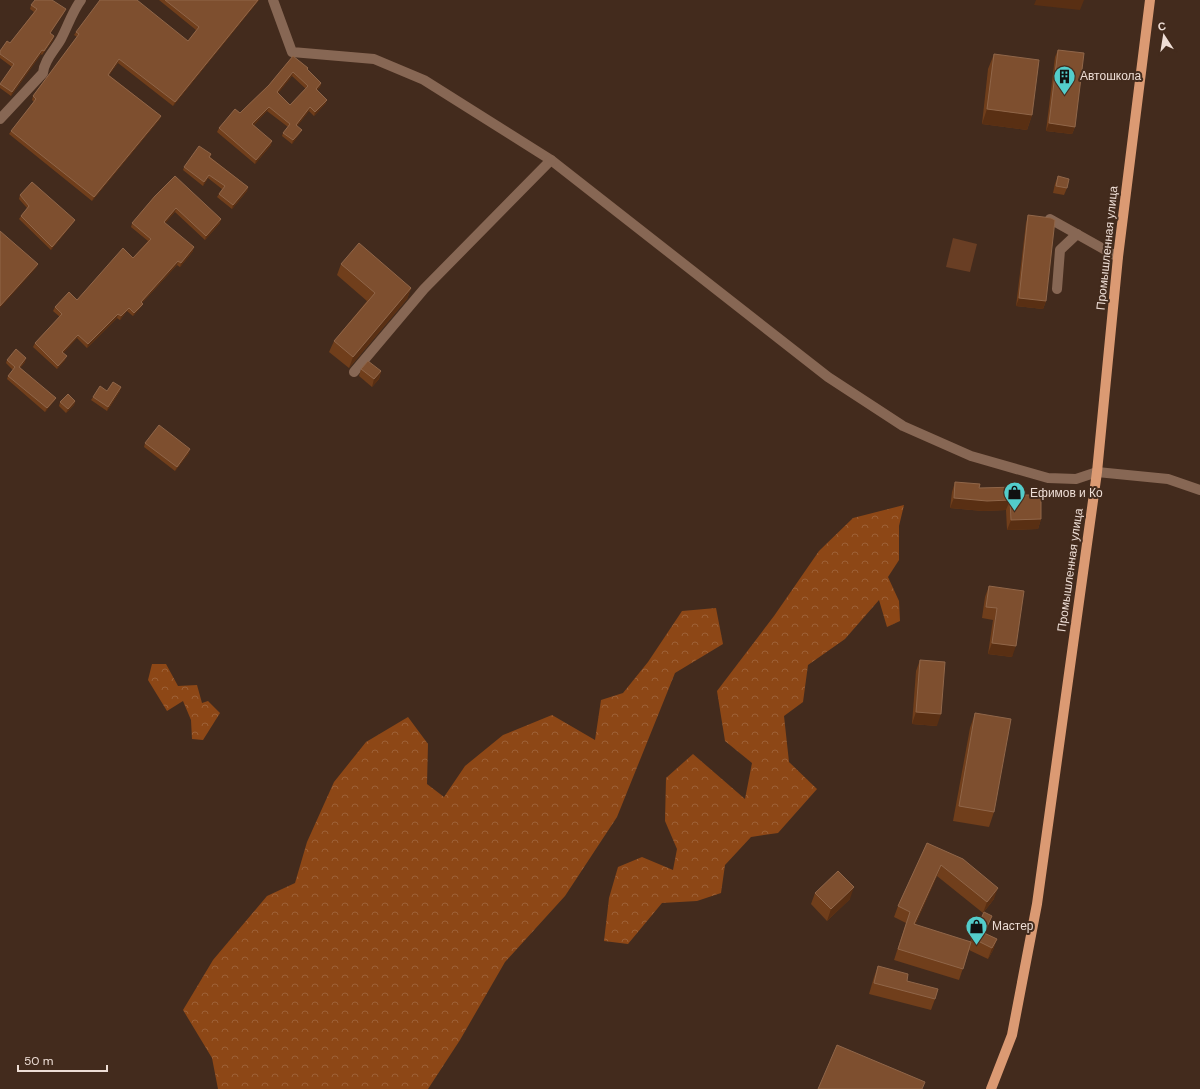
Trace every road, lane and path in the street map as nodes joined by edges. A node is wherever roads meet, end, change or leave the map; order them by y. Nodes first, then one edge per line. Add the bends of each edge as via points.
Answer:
1 (81, 0) edge
2 (273, 0) edge
3 (1150, 0) edge
4 (0, 119) edge
5 (551, 160) junction
6 (1050, 219) edge
7 (1077, 234) junction
8 (1118, 257) junction
9 (1057, 289) dead end
10 (354, 372) dead end
11 (1097, 472) junction
12 (1200, 490) edge
13 (991, 1089) edge

1 - 4 street via 44,65 44,73
2 - 5 street via 292,52 374,59 424,80
3 - 8 main road, Промышленная улица
5 - 10 street via 424,289
5 - 11 street via 828,377 903,426 971,456 1048,478 1076,479
6 - 7 street
7 - 8 street
7 - 9 street via 1060,250
8 - 11 main road, Промышленная улица
11 - 12 street via 1168,479
11 - 13 main road, Промышленная улица via 1037,904 1012,1035

